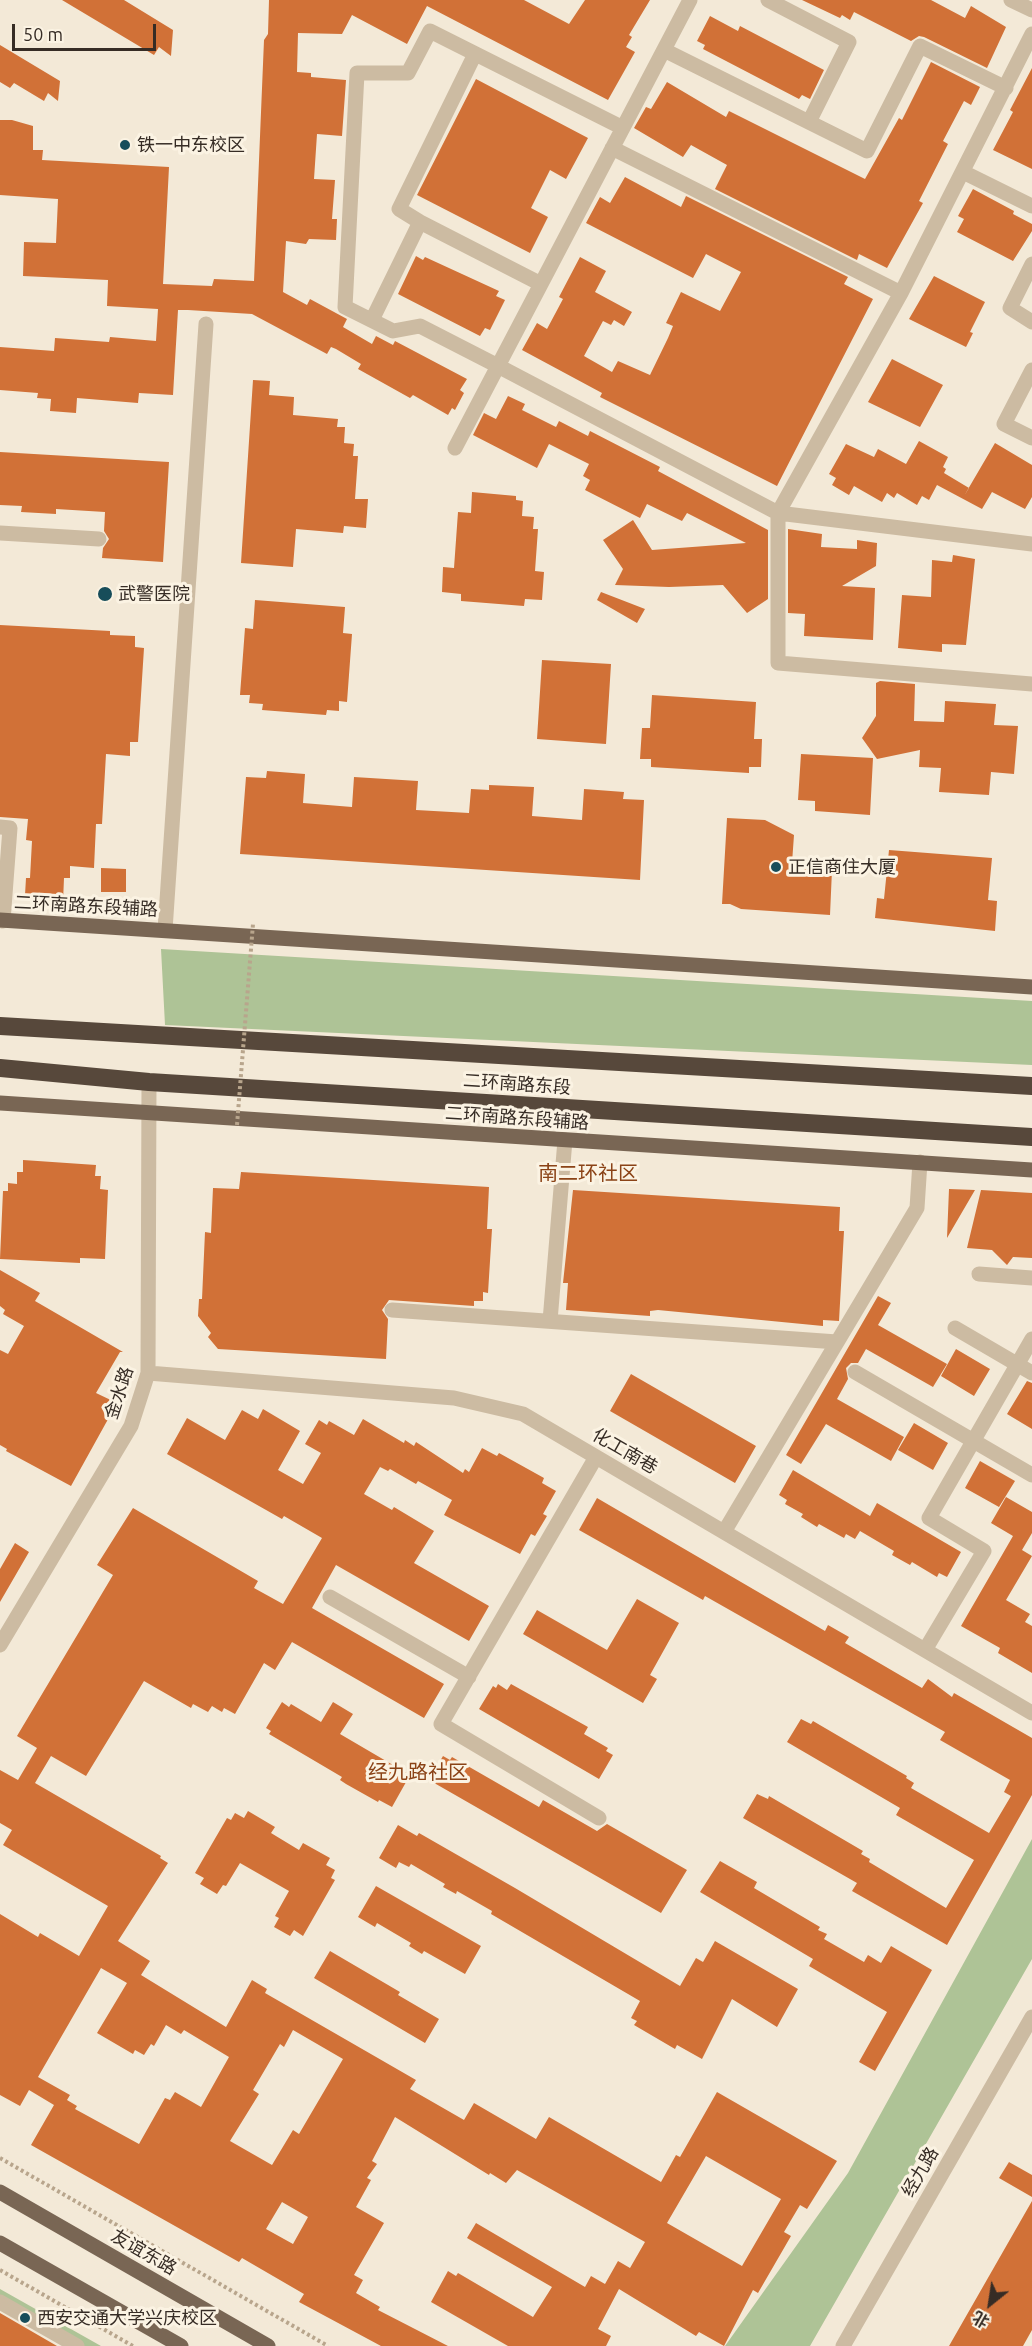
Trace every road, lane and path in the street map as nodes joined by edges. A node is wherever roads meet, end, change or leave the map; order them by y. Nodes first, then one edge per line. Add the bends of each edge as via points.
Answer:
1 (690, 0) edge
2 (768, 0) edge
3 (1011, 0) edge
4 (1032, 10) edge
5 (1032, 34) edge
6 (664, 50) junction
7 (475, 54) junction
8 (1006, 88) junction
9 (809, 122) junction
10 (623, 128) junction
11 (612, 148) junction
12 (963, 172) junction
13 (1032, 206) edge
14 (420, 222) junction
15 (1032, 264) edge
16 (541, 284) junction
17 (901, 293) junction
18 (372, 320) junction
19 (1032, 322) edge
20 (206, 324) dead end
21 (498, 366) junction
22 (1032, 370) edge
23 (1032, 438) edge
24 (455, 448) dead end
25 (778, 513) junction
26 (0, 533) edge
27 (99, 539) dead end
28 (1032, 544) edge
29 (1032, 684) edge
30 (0, 827) edge
31 (1, 920) edge
32 (254, 924) dead end
33 (165, 930) junction
34 (1032, 987) edge
35 (0, 1026) edge
36 (0, 1068) edge
37 (149, 1082) junction
38 (1032, 1086) edge
39 (0, 1103) edge
40 (148, 1114) junction
41 (237, 1125) dead end
42 (1032, 1137) edge
43 (565, 1140) junction
44 (920, 1162) junction
45 (1032, 1170) edge
46 (979, 1274) dead end
47 (1032, 1278) edge
48 (392, 1310) dead end
49 (550, 1321) junction
50 (955, 1328) dead end
51 (1032, 1339) edge
52 (837, 1342) junction
53 (1017, 1364) junction
54 (855, 1372) dead end
55 (148, 1373) junction
56 (1032, 1373) edge
57 (973, 1440) junction
58 (596, 1457) junction
59 (1032, 1475) edge
60 (724, 1532) junction
61 (330, 1597) dead end
62 (0, 1645) edge
63 (925, 1650) junction
64 (469, 1677) junction
65 (1032, 1713) edge
66 (599, 1818) dead end
67 (1032, 2017) edge
68 (0, 2158) edge
69 (0, 2192) edge
70 (0, 2243) edge
71 (0, 2270) edge
72 (0, 2302) edge
73 (77, 2346) edge
74 (133, 2346) edge
75 (181, 2346) edge
76 (268, 2346) edge
77 (328, 2346) edge
78 (843, 2346) edge

1 - 6 street
2 - 9 street via 849,42
3 - 4 street
5 - 8 street
6 - 9 street
6 - 10 street
7 - 10 street
7 - 14 street via 399,209
7 - 18 street via 430,31 408,73 357,73 345,307
8 - 9 street via 920,46 867,151
8 - 12 street
10 - 11 street
11 - 16 street
11 - 17 street
12 - 13 street
12 - 17 street
14 - 16 street
14 - 18 street
15 - 19 street via 1010,308
16 - 21 street
17 - 25 street
18 - 21 street via 393,332 420,326
20 - 33 street
21 - 24 street
21 - 25 street
22 - 23 street via 1004,424
25 - 28 street
25 - 29 street via 778,663
26 - 27 street
30 - 31 street via 10,828
31 - 33 main road, 二环南路东段辅路
32 - 41 path, bridge
33 - 34 main road, 二环南路东段辅路
35 - 38 highway, 二环南路东段
36 - 37 highway, 二环南路东段
37 - 40 street, 金水路
37 - 42 highway, 二环南路东段
39 - 40 main road, 二环南路东段辅路
40 - 43 main road, 二环南路东段辅路
40 - 55 street, 金水路
43 - 44 main road, 二环南路东段辅路
43 - 49 street
44 - 45 main road, 二环南路东段辅路
44 - 52 street via 917,1208
46 - 47 street
48 - 49 street
49 - 52 street
50 - 53 street
51 - 53 street
52 - 60 street
53 - 56 street
53 - 57 street
54 - 57 street
55 - 58 street, 化工南巷 via 454,1398 523,1414
55 - 62 street, 金水路 via 131,1426
57 - 59 street
57 - 63 street via 928,1518 984,1551
58 - 60 street, 化工南巷
58 - 64 street
60 - 63 street, 化工南巷
61 - 64 street
63 - 65 street, 化工南巷
64 - 66 street via 441,1724
67 - 78 street, 经九路
68 - 77 path
69 - 76 main road, 友谊东路
70 - 75 main road
71 - 74 path
72 - 73 street

